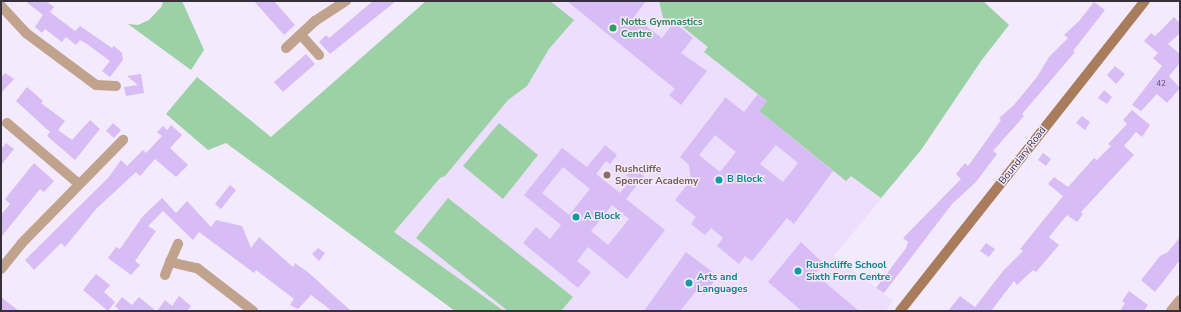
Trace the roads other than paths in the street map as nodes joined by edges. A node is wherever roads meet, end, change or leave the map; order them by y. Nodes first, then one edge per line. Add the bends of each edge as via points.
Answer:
1 (346, 1) edge
2 (1145, 1) edge
3 (1, 6) edge
4 (301, 35) junction
5 (286, 48) dead end
6 (319, 55) dead end
7 (116, 86) dead end
8 (7, 123) dead end
9 (123, 140) dead end
10 (80, 184) junction
11 (178, 244) dead end
12 (170, 262) junction
13 (1, 269) edge
14 (165, 275) dead end
15 (1180, 300) edge
16 (253, 311) edge
17 (900, 311) edge
18 (1171, 311) edge

1 - 4 street via 315,21
2 - 17 street, Boundary Road
3 - 7 street via 26,33 96,85
4 - 5 street
4 - 6 street
8 - 10 street
9 - 10 street
10 - 13 street via 21,244
11 - 12 street
12 - 14 street
12 - 16 street via 197,268
15 - 18 street

